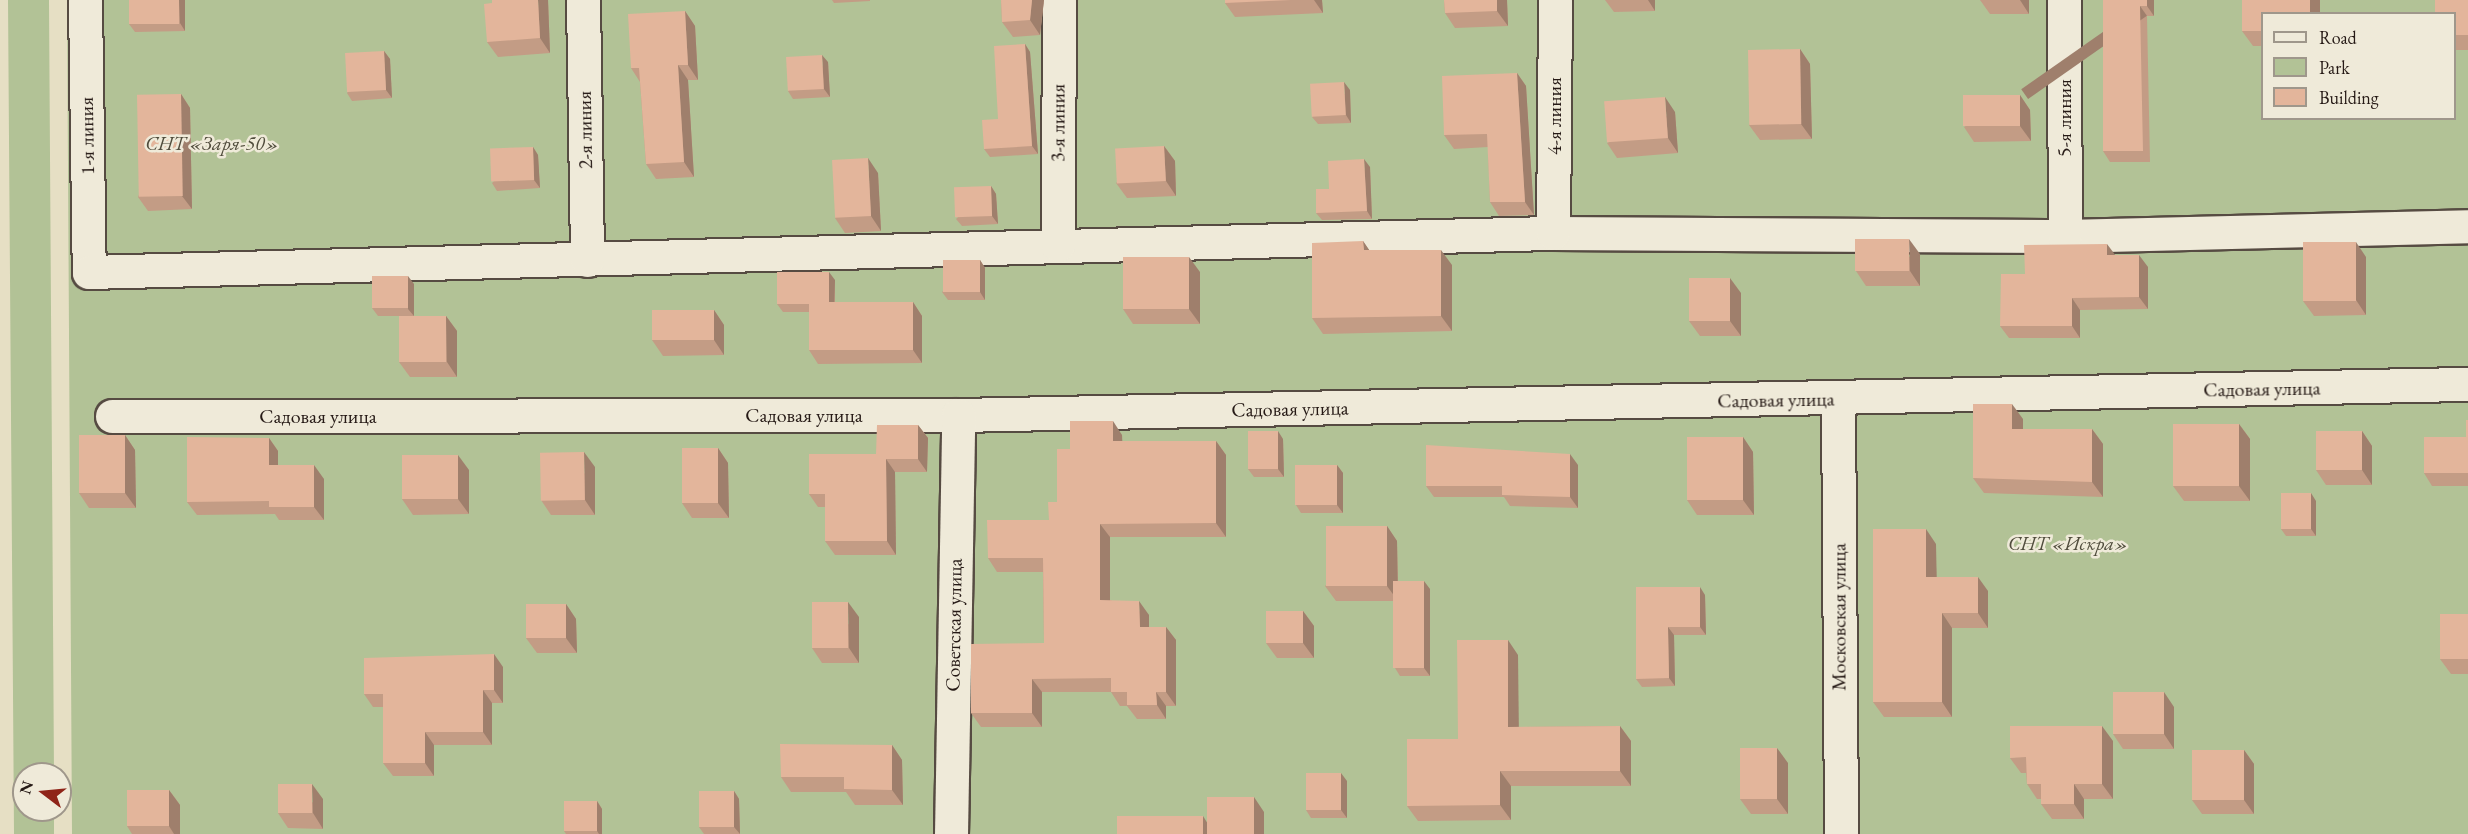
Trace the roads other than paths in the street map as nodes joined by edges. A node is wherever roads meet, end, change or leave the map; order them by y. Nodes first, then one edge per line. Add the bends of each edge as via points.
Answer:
1 (86, 0) edge
2 (583, 0) edge
3 (1059, 0) edge
4 (1555, 0) edge
5 (2064, 0) edge
6 (2468, 226) edge
7 (1553, 233) junction
8 (2065, 236) junction
9 (1058, 245) junction
10 (587, 260) junction
11 (2468, 384) edge
12 (1838, 399) junction
13 (958, 415) junction
14 (112, 416) dead end
15 (951, 834) edge
16 (1841, 834) edge

1 - 10 street, 1-я линия via 89,272
2 - 10 street, 2-я линия
3 - 9 street, 3-я линия
4 - 7 street, 4-я линия
5 - 8 street, 5-я линия
6 - 8 street
7 - 8 street
7 - 9 street
9 - 10 street
11 - 12 street, Садовая улица
12 - 13 street, Садовая улица
12 - 16 street, Московская улица
13 - 14 street, Садовая улица
13 - 15 street, Советская улица

